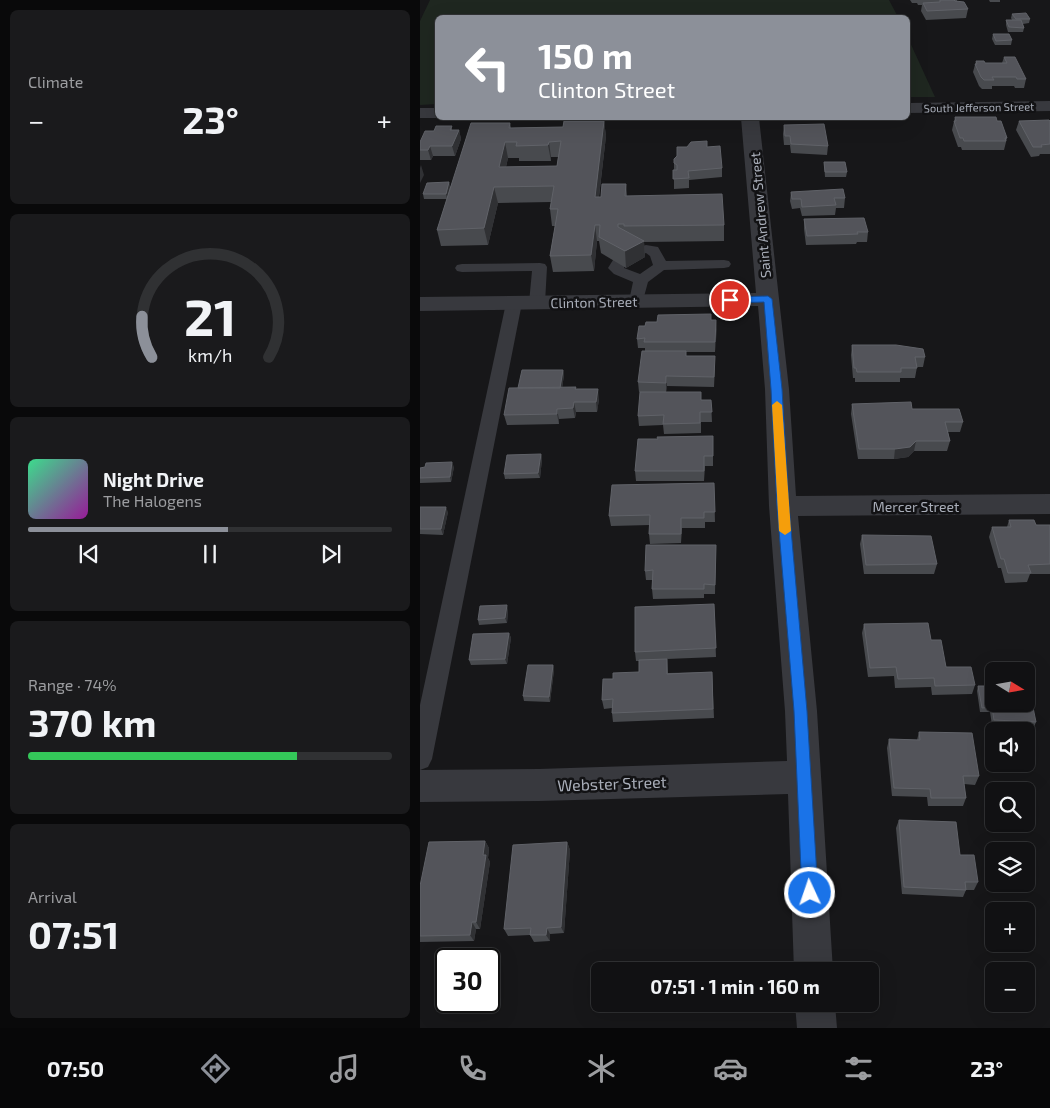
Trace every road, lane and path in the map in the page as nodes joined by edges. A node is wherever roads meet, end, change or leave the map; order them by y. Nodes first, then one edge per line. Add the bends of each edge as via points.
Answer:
1 (1050, 106) edge
2 (910, 108) edge
3 (420, 113) edge
4 (435, 113) edge
5 (750, 120) edge
6 (637, 252) edge
7 (618, 263) edge
8 (724, 264) dead end
9 (660, 266) junction
10 (462, 268) dead end
11 (639, 291) junction
12 (768, 299) junction
13 (514, 303) junction
14 (537, 303) junction
15 (420, 304) edge
16 (1050, 504) edge
17 (783, 506) junction
18 (420, 759) edge
19 (804, 777) junction
20 (420, 786) edge
21 (814, 962) edge
22 (816, 1012) edge
23 (817, 1028) edge

1 - 2 street, South Jefferson Street
3 - 4 street
5 - 12 street, Saint Andrew Street
6 - 9 lane via 645,248 653,250 658,254
7 - 11 lane via 615,268
8 - 9 lane
9 - 11 lane
10 - 14 lane via 540,267
11 - 12 street, Clinton Street
11 - 14 street, Clinton Street
12 - 17 street, Saint Andrew Street
13 - 14 street, Clinton Street
13 - 15 street, Clinton Street
13 - 18 lane
16 - 17 street, Mercer Street
17 - 19 street, Saint Andrew Street
19 - 20 street, Webster Street
19 - 21 street, Saint Andrew Street
22 - 23 street

